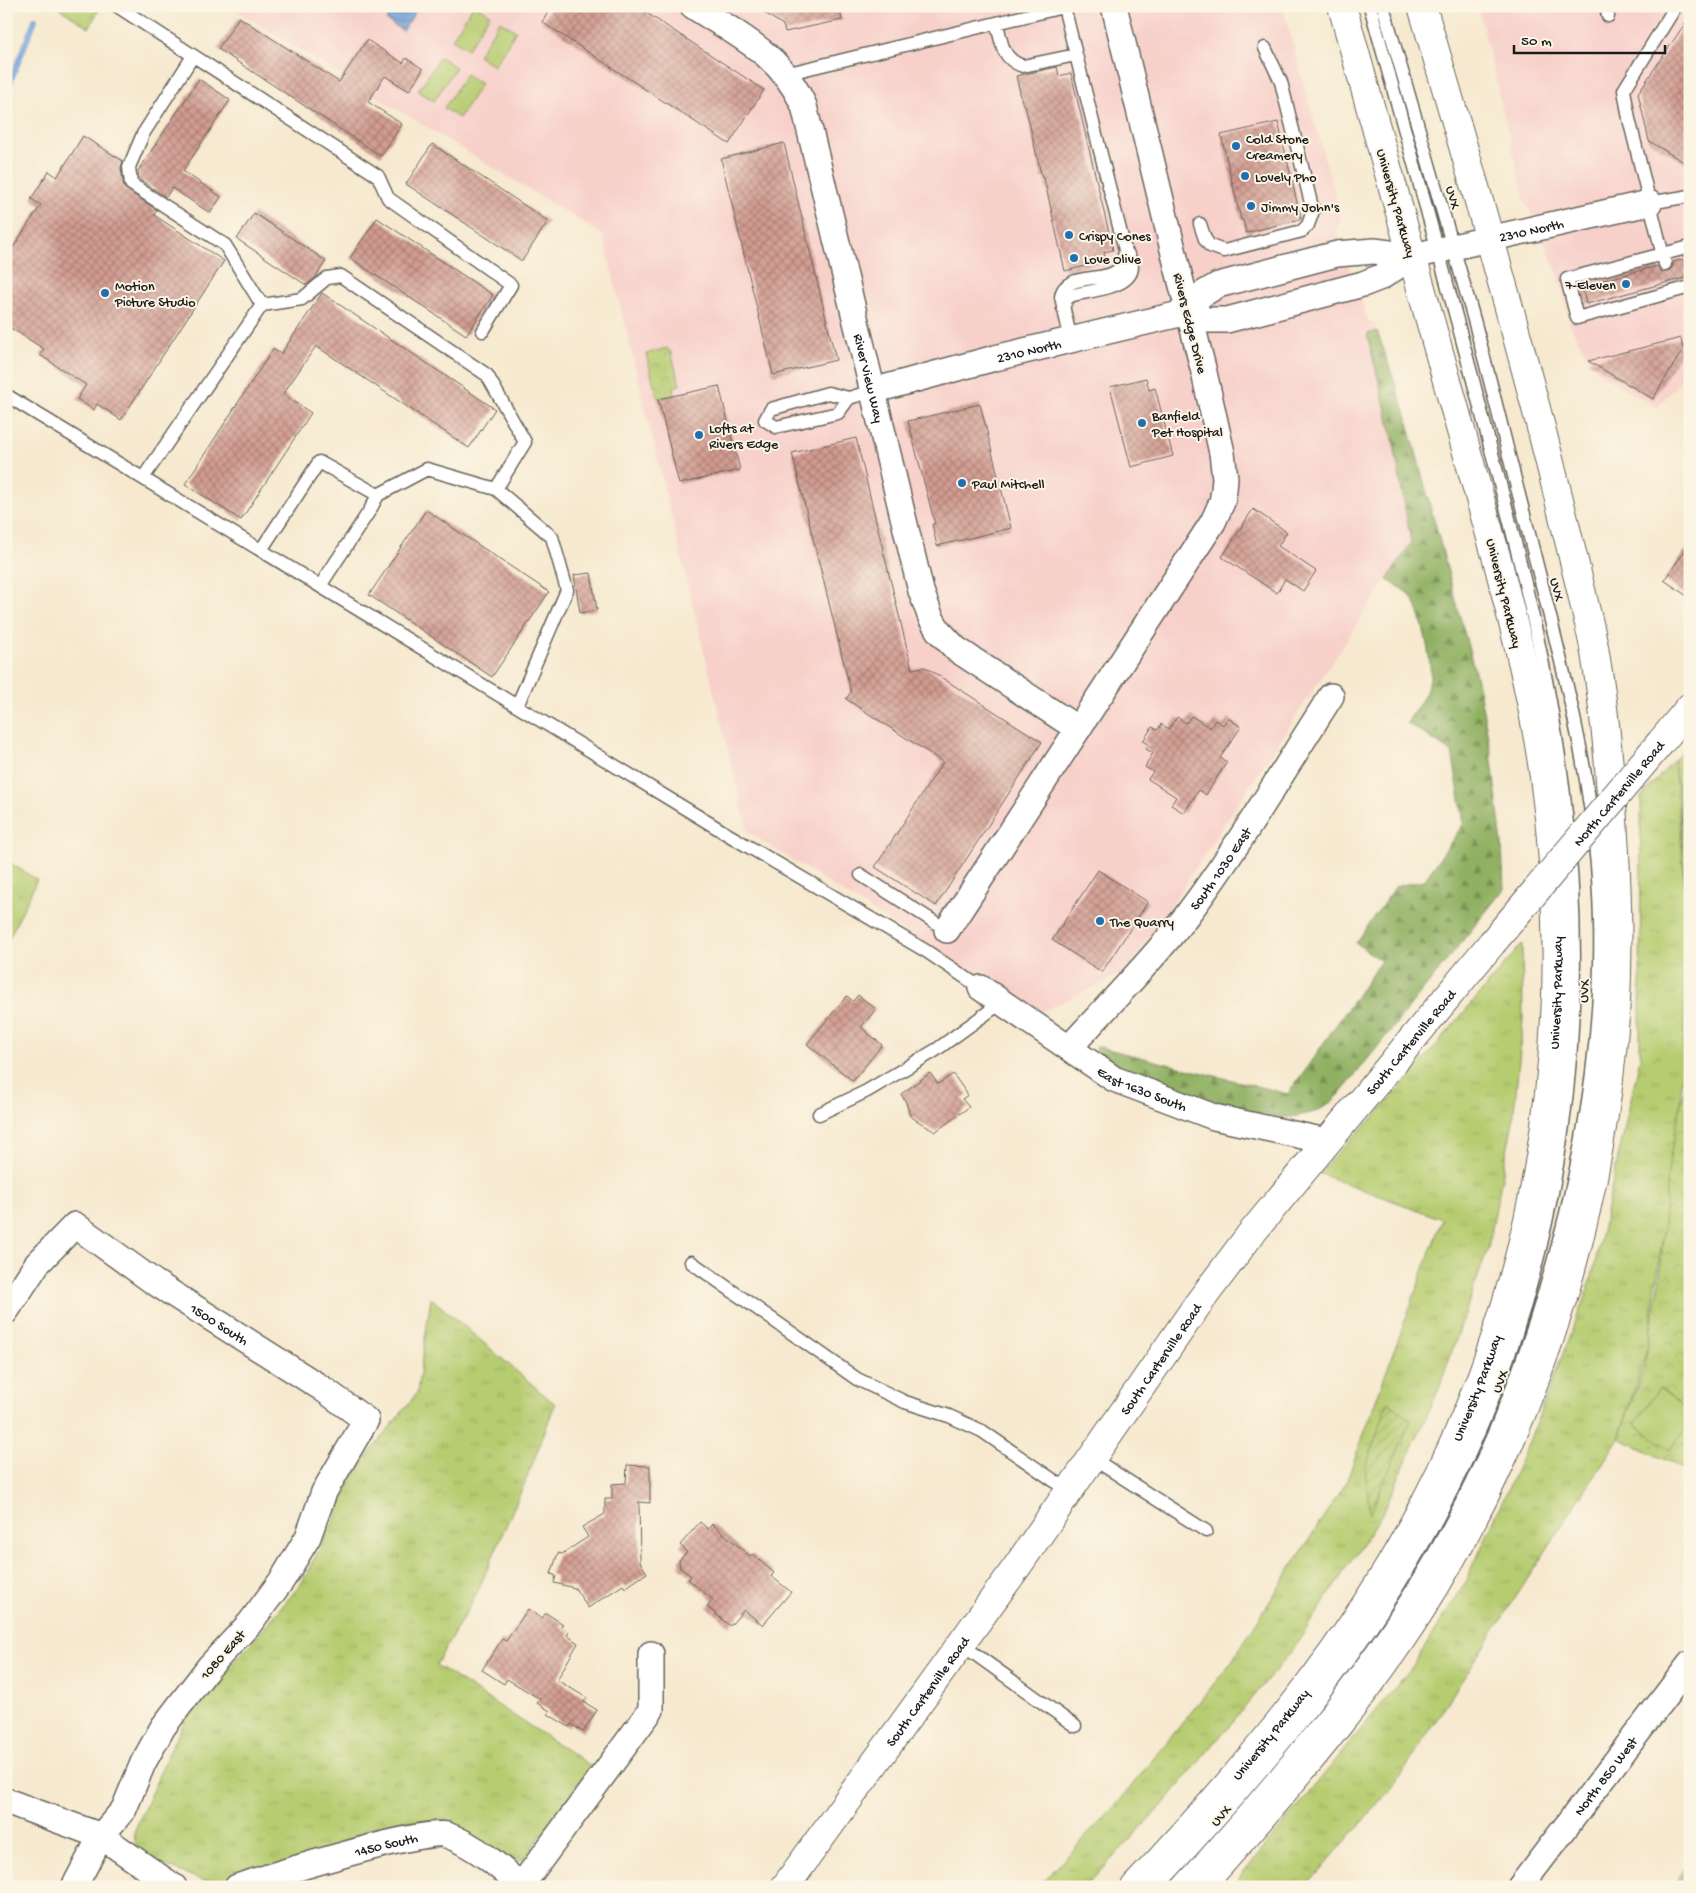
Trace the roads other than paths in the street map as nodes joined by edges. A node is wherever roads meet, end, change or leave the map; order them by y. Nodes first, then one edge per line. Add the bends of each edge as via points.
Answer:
1 (117, 6) edge
2 (694, 6) edge
3 (1114, 6) edge
4 (1342, 6) edge
5 (1370, 6) edge
6 (1383, 6) edge
7 (1422, 6) edge
8 (1676, 6) edge
9 (1065, 7) edge
10 (997, 23) junction
11 (1266, 48) dead end
12 (1076, 55) junction
13 (193, 56) junction
14 (786, 74) junction
15 (1690, 196) edge
16 (1649, 203) junction
17 (1200, 224) dead end
18 (1490, 238) junction
19 (1690, 247) edge
20 (1446, 248) junction
21 (1413, 256) junction
22 (1664, 259) junction
23 (1690, 287) edge
24 (262, 305) junction
25 (1188, 312) junction
26 (482, 331) dead end
27 (1071, 340) junction
28 (872, 391) junction
29 (6, 396) edge
30 (848, 398) junction
31 (143, 478) junction
32 (496, 489) junction
33 (378, 495) junction
34 (261, 550) junction
35 (320, 586) junction
36 (1331, 696) dead end
37 (518, 706) junction
38 (1690, 707) edge
39 (1078, 729) junction
40 (1566, 854) joint
41 (861, 875) dead end
42 (947, 930) joint
43 (981, 988) joint
44 (1002, 1002) junction
45 (1069, 1048) junction
46 (819, 1114) dead end
47 (1326, 1141) junction
48 (691, 1262) dead end
49 (6, 1311) edge
50 (366, 1420) joint
51 (1092, 1458) junction
52 (1069, 1491) junction
53 (1206, 1531) dead end
54 (961, 1644) junction
55 (651, 1654) dead end
56 (1690, 1664) edge
57 (1075, 1726) dead end
58 (6, 1801) edge
59 (101, 1836) junction
60 (74, 1887) edge
61 (174, 1887) edge
62 (237, 1887) edge
63 (521, 1887) edge
64 (785, 1887) edge
65 (1135, 1887) edge
66 (1158, 1887) edge
67 (1176, 1887) edge
68 (1200, 1887) edge
69 (1520, 1887) edge

1 - 13 lane
2 - 14 street, River View Way via 759,49
3 - 25 street, Rivers Edge Drive
4 - 21 main road, University Parkway
5 - 20 lane
6 - 20 lane, UVX
7 - 18 main road
8 - 16 lane via 1624,90
9 - 10 lane
9 - 12 lane
10 - 12 lane via 1004,52 1017,65
10 - 14 lane
11 - 17 lane via 1281,82 1313,211 1308,225 1302,231 1224,251 1210,246
12 - 27 lane via 1125,250 1122,265 1114,273 1070,283 1061,294
13 - 24 lane via 143,134 129,168 131,184 225,246
13 - 26 lane via 378,176 388,198 511,285
14 - 28 street, River View Way via 798,93 808,120
15 - 16 lane
16 - 18 street, 2310 North
16 - 22 lane
18 - 20 street, 2310 North
18 - 68 main road via 1530,382 1595,650 1603,709 1618,909 1615,1013 1603,1123 1581,1230 1551,1335 1514,1433 1472,1522 1417,1616 1354,1704 1286,1789
19 - 22 lane
20 - 21 street, 2310 North
20 - 66 lane via 1524,579 1564,791 1573,902 1574,1012 1570,1077 1558,1168 1538,1257 1509,1352 1477,1435 1435,1522 1391,1598 1333,1681 1227,1811
20 - 67 lane, UVX via 1473,318 1567,682 1588,788 1597,864 1600,932 1597,1022 1583,1136 1554,1260 1518,1373 1492,1440 1447,1531 1404,1603 1342,1689 1262,1790
21 - 25 street, 2310 North via 1363,284 1227,320 1207,320
21 - 25 street, 2310 North via 1374,251 1337,254 1218,285 1201,295
21 - 65 main road, University Parkway via 1515,632 1544,774 1552,845 1557,956 1552,1074 1538,1172 1524,1244 1492,1346 1452,1448 1403,1544 1365,1606 1312,1679 1208,1806
22 - 23 lane via 1601,276 1566,279 1576,318 1609,304 1671,286
24 - 31 lane
24 - 32 lane via 302,299 327,278 341,276 487,375 525,442
25 - 27 street, 2310 North
25 - 39 street, Rivers Edge Drive via 1222,453 1225,478 1222,502 1213,522
27 - 28 street, 2310 North
28 - 30 lane
28 - 39 street, River View Way via 921,591 938,630 956,649
29 - 31 lane
30 - 30 lane via 828,393 771,410 766,420 776,427 838,413
31 - 34 lane
32 - 33 lane via 427,469
32 - 37 lane via 552,537 567,590
33 - 34 lane via 319,462
33 - 35 lane
34 - 35 lane
35 - 37 lane
36 - 45 street, South 1030 East via 1187,915
37 - 43 lane via 926,951
38 - 40 main road, North Carterville Road, bridge
39 - 42 street, Rivers Edge Drive
40 - 47 main road, South Carterville Road, bridge
41 - 42 lane
43 - 44 street, East 1630 South
44 - 45 street, East 1630 South
44 - 46 lane via 936,1050 867,1091
45 - 47 street, East 1630 South via 1114,1079 1214,1117
47 - 51 main road, South Carterville Road via 1198,1304
48 - 52 lane via 857,1379 982,1432
49 - 50 street, 1500 South via 37,1264 75,1225 154,1282 262,1349
50 - 59 street, 1080 East via 324,1492 308,1537 282,1580 163,1727 124,1809
51 - 52 main road, South Carterville Road
51 - 53 lane
52 - 54 main road, South Carterville Road
54 - 57 lane
54 - 64 main road, South Carterville Road
55 - 63 street via 651,1710
56 - 69 street, North 850 West
58 - 59 street
59 - 60 street, 1080 East
59 - 61 street
62 - 63 street, 1450 South via 414,1837 445,1834 487,1856

